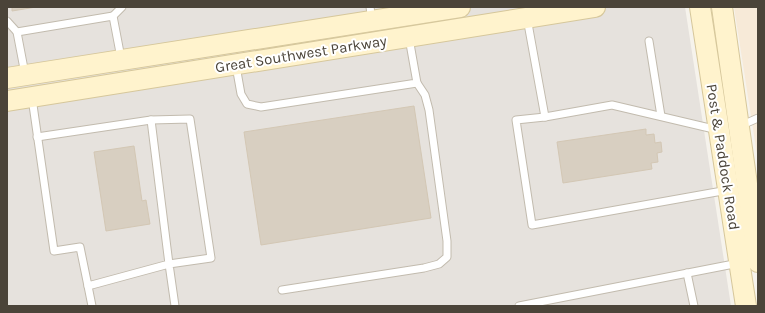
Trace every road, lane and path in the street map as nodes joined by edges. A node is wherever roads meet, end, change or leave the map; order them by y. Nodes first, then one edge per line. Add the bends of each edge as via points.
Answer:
1 (122, 7) edge
2 (460, 7) edge
3 (595, 7) edge
4 (700, 7) edge
5 (722, 7) edge
6 (438, 9) edge
7 (371, 14) edge
8 (406, 15) junction
9 (113, 16) junction
10 (526, 18) junction
11 (7, 21) edge
12 (17, 32) junction
13 (409, 36) junction
14 (648, 41) dead end
15 (121, 60) junction
16 (235, 64) junction
17 (16, 77) edge
18 (417, 83) junction
19 (32, 98) junction
20 (7, 101) edge
21 (661, 116) junction
22 (545, 117) junction
23 (758, 118) edge
24 (151, 120) junction
25 (738, 127) junction
26 (719, 130) junction
27 (37, 137) junction
28 (728, 190) junction
29 (749, 263) edge
30 (169, 264) junction
31 (687, 274) junction
32 (88, 286) junction
33 (282, 290) dead end
34 (92, 306) edge
35 (175, 306) edge
36 (519, 306) edge
37 (694, 306) edge
38 (746, 306) edge

1 - 9 lane
2 - 6 street, Great Southwest Parkway
3 - 10 street, Great Southwest Parkway
4 - 26 street, Post & Paddock Road
5 - 25 street, Post & Paddock Road
6 - 8 street, Great Southwest Parkway
7 - 8 street, Great Southwest Parkway
7 - 15 street, Great Southwest Parkway via 275,36
8 - 13 street
9 - 12 lane
9 - 15 lane
10 - 13 street, Great Southwest Parkway
10 - 22 lane
11 - 12 lane
12 - 17 lane
13 - 16 street, Great Southwest Parkway
13 - 18 lane
14 - 21 lane
15 - 17 street, Great Southwest Parkway
16 - 18 lane via 241,94 247,104 261,107
16 - 19 street, Great Southwest Parkway
17 - 19 street
18 - 33 lane via 425,95 429,110 447,257 438,264 424,268
19 - 20 street, Great Southwest Parkway
19 - 27 lane
21 - 22 lane via 612,105
21 - 26 lane
22 - 28 lane via 516,120 532,225
23 - 25 lane
24 - 27 lane
24 - 30 lane
24 - 30 lane via 190,119 211,258
25 - 26 street
25 - 29 street, Post & Paddock Road
26 - 28 street, Post & Paddock Road
27 - 32 lane via 54,251 80,247
28 - 29 street, Post & Paddock Road
29 - 31 lane
29 - 38 street, Post & Paddock Road
30 - 32 lane
30 - 35 lane
31 - 36 lane
31 - 37 lane
32 - 34 lane

